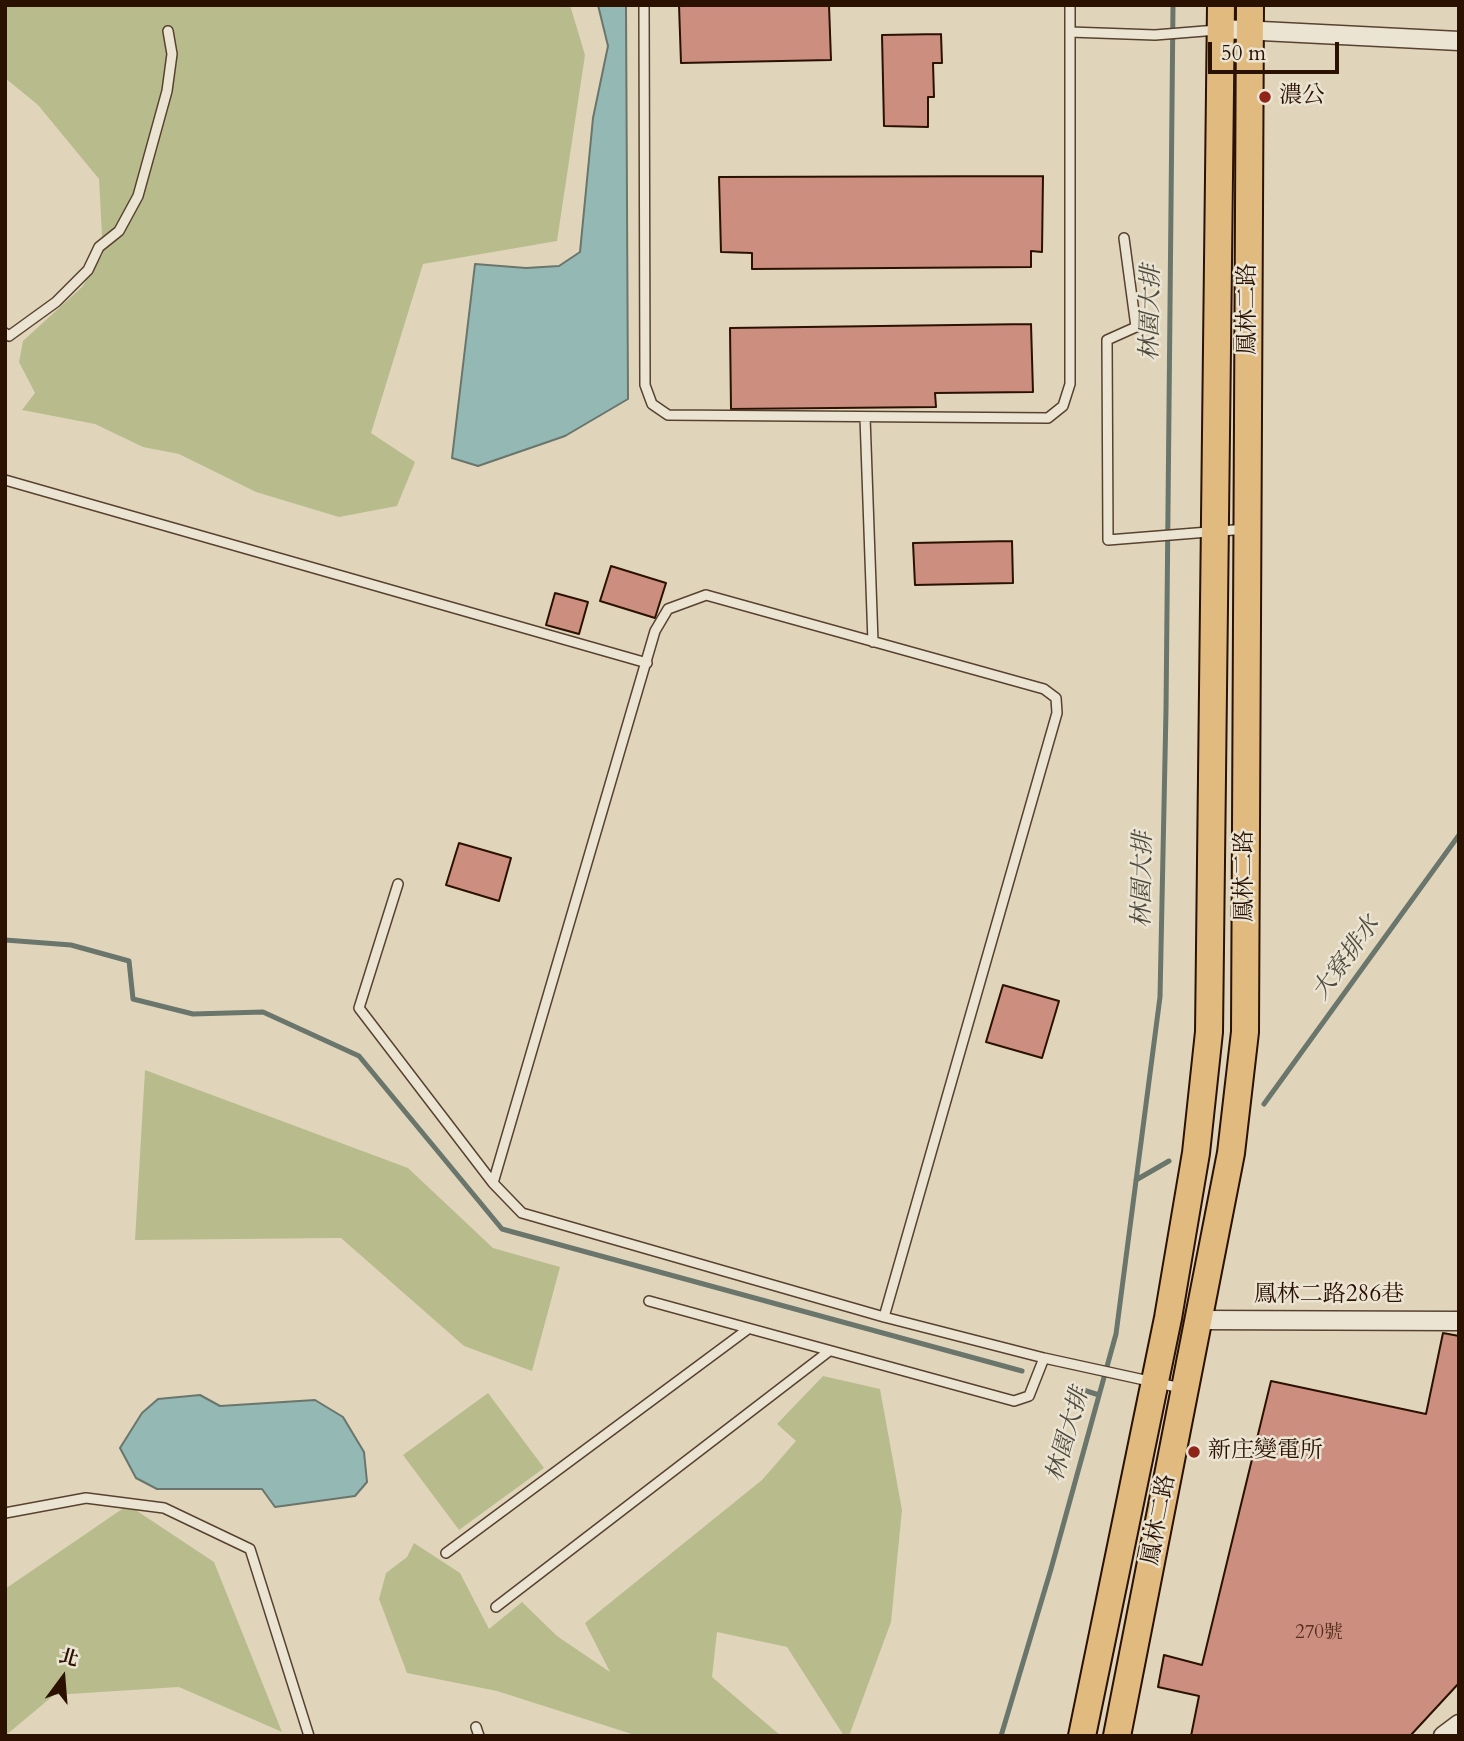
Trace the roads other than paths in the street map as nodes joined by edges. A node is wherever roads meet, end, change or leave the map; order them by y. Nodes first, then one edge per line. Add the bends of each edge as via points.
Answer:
1 (644, 5) edge
2 (1070, 5) edge
3 (1222, 17) edge
4 (1251, 17) edge
5 (168, 31) dead end
6 (1070, 32) junction
7 (1459, 41) edge
8 (1124, 238) dead end
9 (5, 333) edge
10 (865, 417) junction
11 (5, 480) edge
12 (1248, 529) junction
13 (1204, 533) junction
14 (873, 642) junction
15 (647, 663) junction
16 (398, 884) dead end
17 (493, 1182) junction
18 (649, 1301) dead end
19 (884, 1317) junction
20 (1200, 1320) junction
21 (1459, 1321) edge
22 (748, 1329) junction
23 (828, 1352) junction
24 (1044, 1358) junction
25 (1148, 1381) junction
26 (1186, 1390) junction
27 (5, 1513) edge
28 (446, 1553) dead end
29 (496, 1607) dead end
30 (1459, 1724) edge
31 (309, 1736) edge
32 (1082, 1736) edge
33 (1117, 1736) edge
34 (1443, 1736) edge

1 - 10 lane via 645,385 652,404 668,415
2 - 6 lane
3 - 4 street
3 - 6 lane via 1182,34
3 - 13 main road, 鳳林二路
4 - 7 street
4 - 12 main road, 鳳林二路
5 - 9 lane via 172,54 167,91 138,197 119,231 99,247 88,270 56,302 9,336
6 - 10 lane via 1070,384 1063,407 1048,418
8 - 13 lane via 1136,327 1107,340 1108,540
10 - 14 lane
11 - 15 lane
12 - 13 lane
12 - 20 main road, 鳳林二路 via 1245,1032 1231,1153
13 - 25 main road, 鳳林二路 via 1209,1032 1196,1153 1168,1318
14 - 15 lane via 706,595 668,609 655,631
14 - 19 lane via 1044,689 1056,698 1057,713
15 - 17 lane
16 - 17 lane via 359,1008
17 - 19 lane via 522,1213
18 - 22 lane
19 - 24 lane
20 - 21 street, 鳳林二路286巷
20 - 26 main road, 鳳林二路
22 - 23 lane
22 - 28 lane
23 - 24 lane via 1014,1402 1029,1396
23 - 29 lane
24 - 25 lane
25 - 26 lane
25 - 32 main road, 鳳林二路
26 - 33 main road, 鳳林二路
27 - 31 lane via 86,1499 164,1508 250,1549
30 - 34 street

